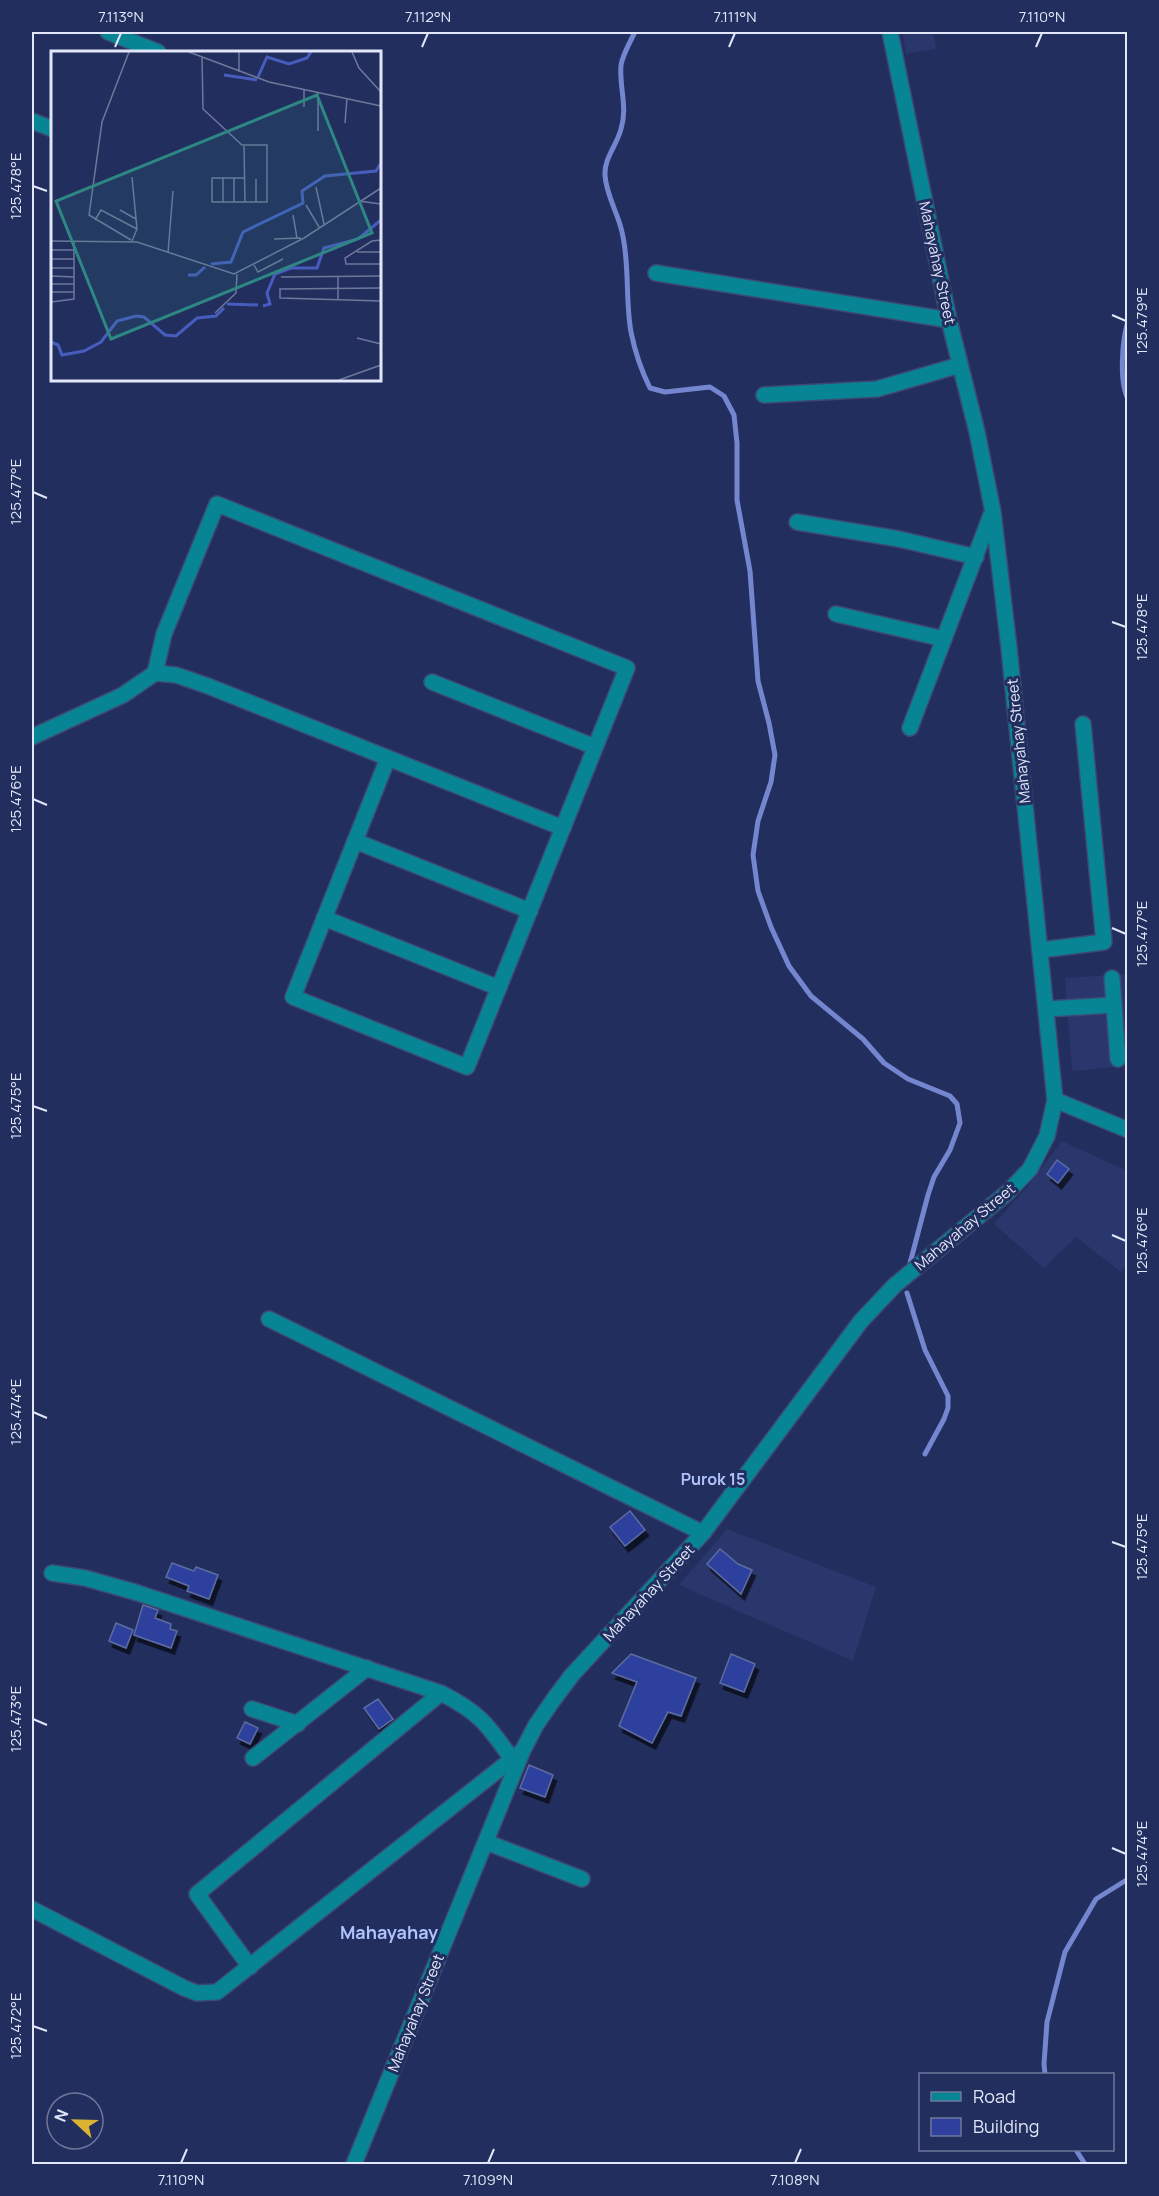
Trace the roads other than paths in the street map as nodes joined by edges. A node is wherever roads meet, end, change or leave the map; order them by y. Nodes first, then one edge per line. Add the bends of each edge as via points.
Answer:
1 (108, 32) edge
2 (890, 32) edge
3 (156, 51) edge
4 (32, 121) edge
5 (50, 128) dead end
6 (656, 273) dead end
7 (949, 320) junction
8 (960, 365) junction
9 (764, 396) dead end
10 (993, 512) junction
11 (797, 522) dead end
12 (976, 557) junction
13 (836, 614) dead end
14 (944, 639) junction
15 (155, 673) junction
16 (432, 682) dead end
17 (1083, 724) dead end
18 (910, 728) dead end
19 (32, 737) edge
20 (595, 747) junction
21 (388, 758) junction
22 (563, 828) junction
23 (355, 841) junction
24 (530, 911) junction
25 (324, 918) junction
26 (1041, 950) junction
27 (1112, 978) dead end
28 (499, 988) junction
29 (1114, 1005) junction
30 (1047, 1009) junction
31 (1118, 1059) dead end
32 (1055, 1100) junction
33 (1128, 1130) edge
34 (269, 1319) dead end
35 (703, 1533) junction
36 (52, 1573) dead end
37 (367, 1668) junction
38 (441, 1693) junction
39 (252, 1709) dead end
40 (298, 1724) junction
41 (517, 1755) junction
42 (253, 1758) dead end
43 (486, 1842) junction
44 (582, 1879) dead end
45 (32, 1909) edge
46 (250, 1967) junction
47 (354, 2164) edge

1 - 3 street
2 - 7 street, Mahayahay Street
4 - 5 street
6 - 7 street
7 - 8 street, Mahayahay Street
8 - 9 street via 877,389
8 - 10 street, Mahayahay Street
10 - 12 street
10 - 26 street, Mahayahay Street
11 - 12 street
12 - 14 street
13 - 14 street
14 - 18 street
15 - 19 street via 123,695
15 - 20 street via 164,634 218,504 627,668
15 - 21 street via 190,679
16 - 20 street
17 - 26 street via 1104,942
20 - 22 street
21 - 22 street
21 - 23 street
22 - 24 street
23 - 24 street
23 - 25 street
24 - 28 street
25 - 28 street
25 - 28 street via 293,997 467,1067
26 - 30 street, Mahayahay Street
27 - 29 street
29 - 30 street
29 - 31 street
30 - 32 street, Mahayahay Street
32 - 33 street
32 - 35 street, Mahayahay Street via 1047,1136 1030,1169 877,1303
34 - 35 street
35 - 41 street, Mahayahay Street via 573,1675
36 - 37 street via 110,1584
37 - 38 street
37 - 40 street
38 - 41 street via 474,1711
38 - 46 street via 197,1893
39 - 40 street
40 - 42 street
41 - 43 street, Mahayahay Street
41 - 46 street
43 - 44 street
43 - 47 street, Mahayahay Street
45 - 46 street via 197,1993 217,1992

